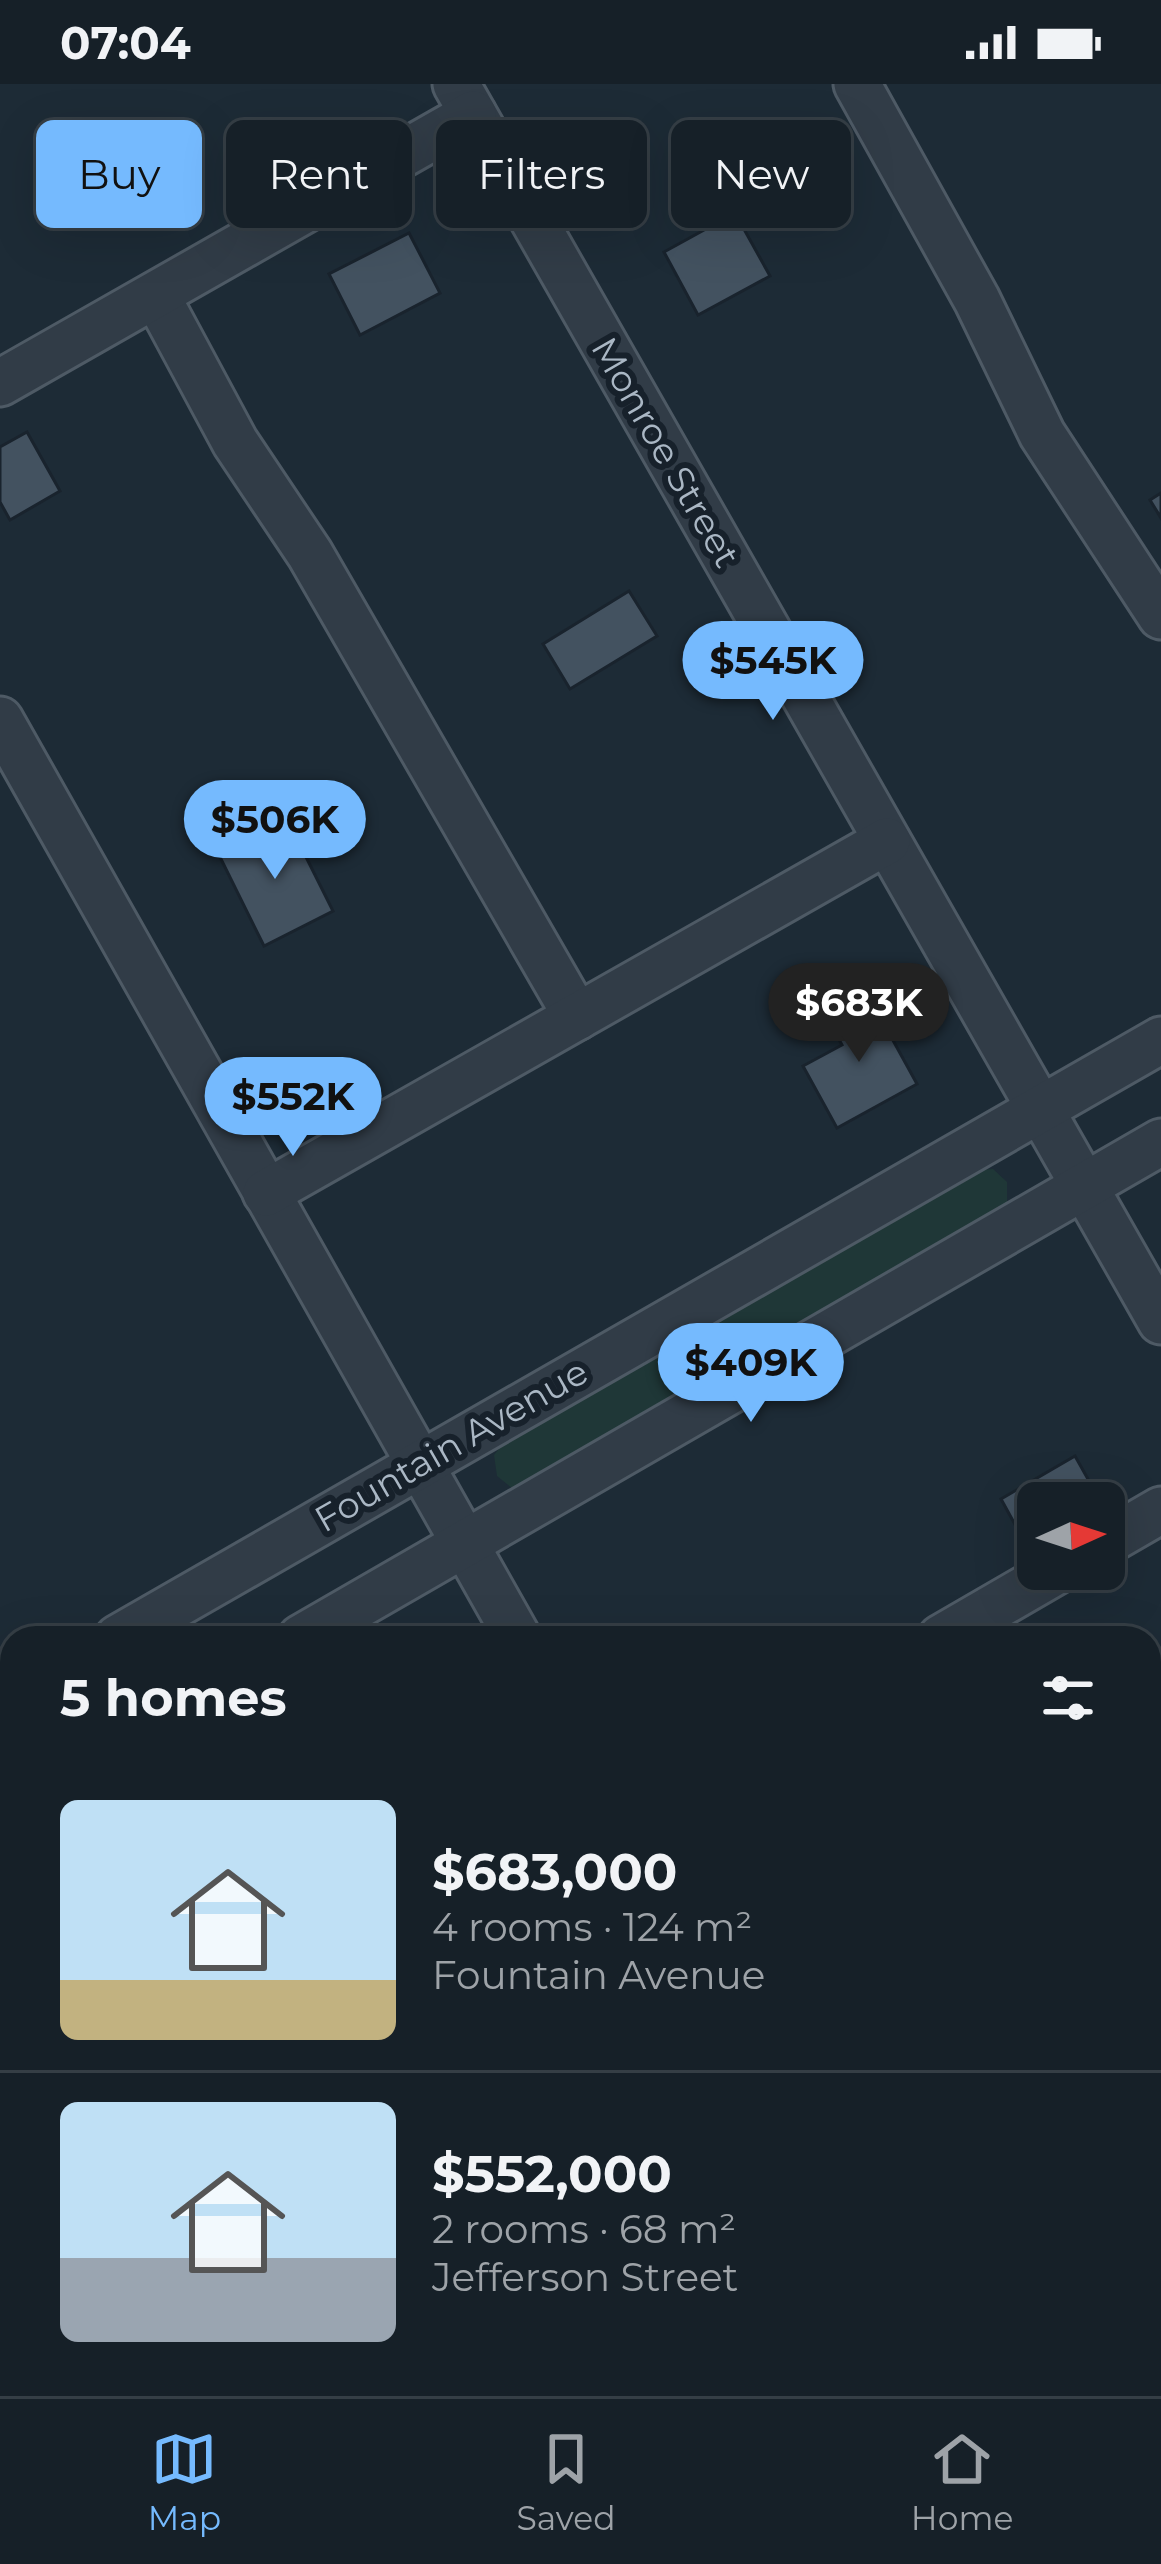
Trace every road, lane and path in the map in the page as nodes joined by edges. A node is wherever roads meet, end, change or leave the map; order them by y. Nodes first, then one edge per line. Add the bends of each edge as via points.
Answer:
1 (857, 84) edge
2 (465, 99) edge
3 (156, 295) junction
4 (0, 383) edge
5 (1161, 616) edge
6 (0, 720) edge
7 (887, 841) junction
8 (577, 1017) junction
9 (1161, 1040) edge
10 (1041, 1110) junction
11 (1161, 1142) edge
12 (1084, 1187) junction
13 (266, 1193) junction
14 (1161, 1322) edge
15 (418, 1462) junction
16 (1161, 1510) edge
17 (1125, 1531) edge
18 (464, 1543) junction
19 (1024, 1590) edge
20 (376, 1620) edge
21 (138, 1626) edge
22 (511, 1626) edge
23 (962, 1626) edge

1 - 5 street via 1042,434
2 - 3 street
2 - 7 street, Monroe Street
3 - 4 street
3 - 8 street
6 - 13 street
7 - 8 street
7 - 10 street, Monroe Street
8 - 13 street
9 - 10 street, Fountain Avenue
10 - 12 street, Monroe Street
10 - 15 street, Fountain Avenue
11 - 12 street
12 - 14 street, Monroe Street
12 - 18 street
13 - 15 street
15 - 18 street
15 - 21 street, Fountain Avenue
16 - 17 street
18 - 20 street
18 - 22 street
19 - 23 street

